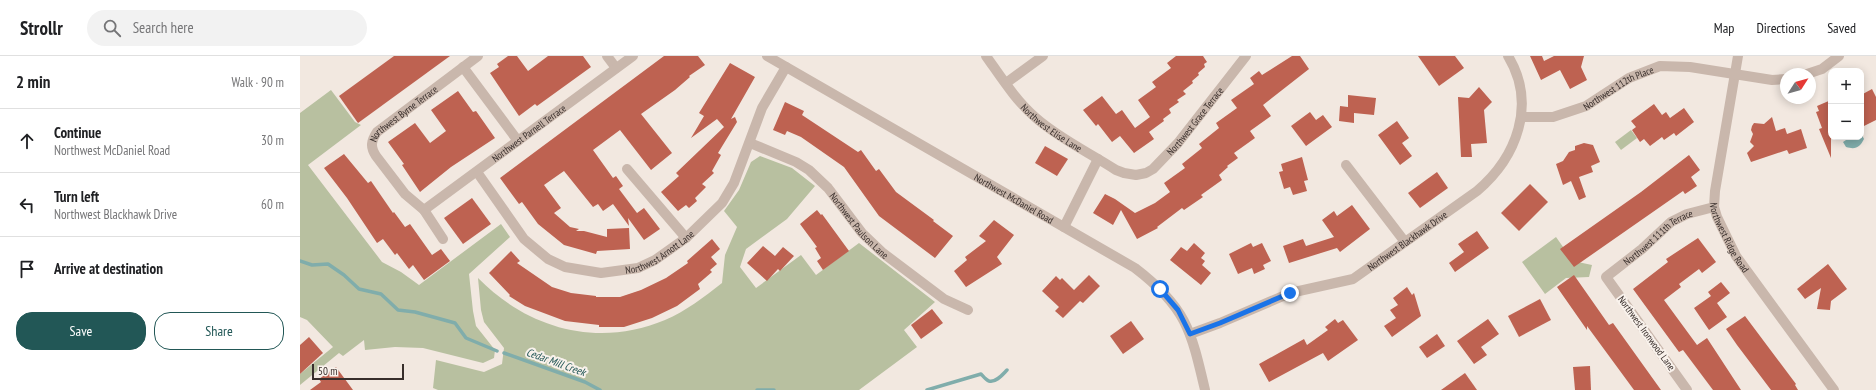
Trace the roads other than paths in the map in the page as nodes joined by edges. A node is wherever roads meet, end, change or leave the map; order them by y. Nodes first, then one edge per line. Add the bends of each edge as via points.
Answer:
1 (478, 56) edge
2 (607, 56) edge
3 (633, 56) edge
4 (767, 56) edge
5 (986, 56) edge
6 (1043, 56) edge
7 (1246, 56) edge
8 (1508, 56) edge
9 (1738, 56) edge
10 (1839, 56) edge
11 (463, 67) junction
12 (786, 67) junction
13 (616, 68) junction
14 (1816, 71) edge
15 (1735, 75) junction
16 (1780, 79) edge
17 (1006, 83) junction
18 (1522, 117) junction
19 (518, 141) junction
20 (750, 143) junction
21 (1098, 158) junction
22 (1346, 165) dead end
23 (626, 170) dead end
24 (477, 172) junction
25 (1136, 175) joint
26 (1714, 207) junction
27 (424, 210) junction
28 (1064, 227) junction
29 (686, 238) junction
30 (443, 239) dead end
31 (1405, 242) junction
32 (1606, 277) joint
33 (968, 310) dead end
34 (1190, 334) junction
35 (1205, 390) edge
36 (1687, 390) edge
37 (1834, 390) edge

1 - 11 street, Northwest Byrne Terrace
2 - 13 street
3 - 13 street, Northwest Parnell Terrace
4 - 12 street, Northwest McDaniel Road
5 - 17 street, Northwest Elise Lane
6 - 17 street
7 - 25 street, Northwest Grace Terrace via 1174,147 1151,170
8 - 18 street, Northwest Blackhawk Drive via 1518,77
9 - 15 street, Northwest Ridge Road
10 - 14 street
11 - 19 street
11 - 27 street, Northwest Byrne Terrace via 377,132 371,143 372,150 405,194
12 - 20 street, Northwest Arnott Lane via 762,108
12 - 28 street, Northwest McDaniel Road
13 - 19 street, Northwest Parnell Terrace
15 - 16 street, Northwest 112th Place
15 - 18 street, Northwest 112th Place via 1690,67 1660,66 1629,78 1586,106 1553,117
15 - 26 street, Northwest Ridge Road
17 - 21 street, Northwest Elise Lane via 1022,105 1036,118
18 - 31 street, Northwest Blackhawk Drive via 1511,150 1492,179
19 - 24 street, Northwest Parnell Terrace
20 - 29 street, Northwest Arnott Lane via 734,183 722,203
20 - 33 street, Northwest Paulson Lane via 809,170 828,188 862,233 884,253 944,299
21 - 25 street, Northwest Elise Lane via 1120,172
21 - 28 street
22 - 31 street
23 - 29 street
24 - 27 street, Northwest Parnell Terrace
24 - 29 street, Northwest Arnott Lane via 524,239 548,259 565,267 601,273 638,268 655,260
26 - 32 street, Northwest 111th Terrace via 1687,214 1671,222
26 - 37 street, Northwest Ridge Road via 1722,230 1736,256
27 - 30 street, Northwest Byrne Terrace
28 - 34 street, Northwest McDaniel Road via 1124,261 1148,278 1170,298
31 - 34 street, Northwest Blackhawk Drive via 1353,279 1290,293
32 - 36 street, Northwest Ironwood Lane
34 - 35 street, Northwest McDaniel Road

